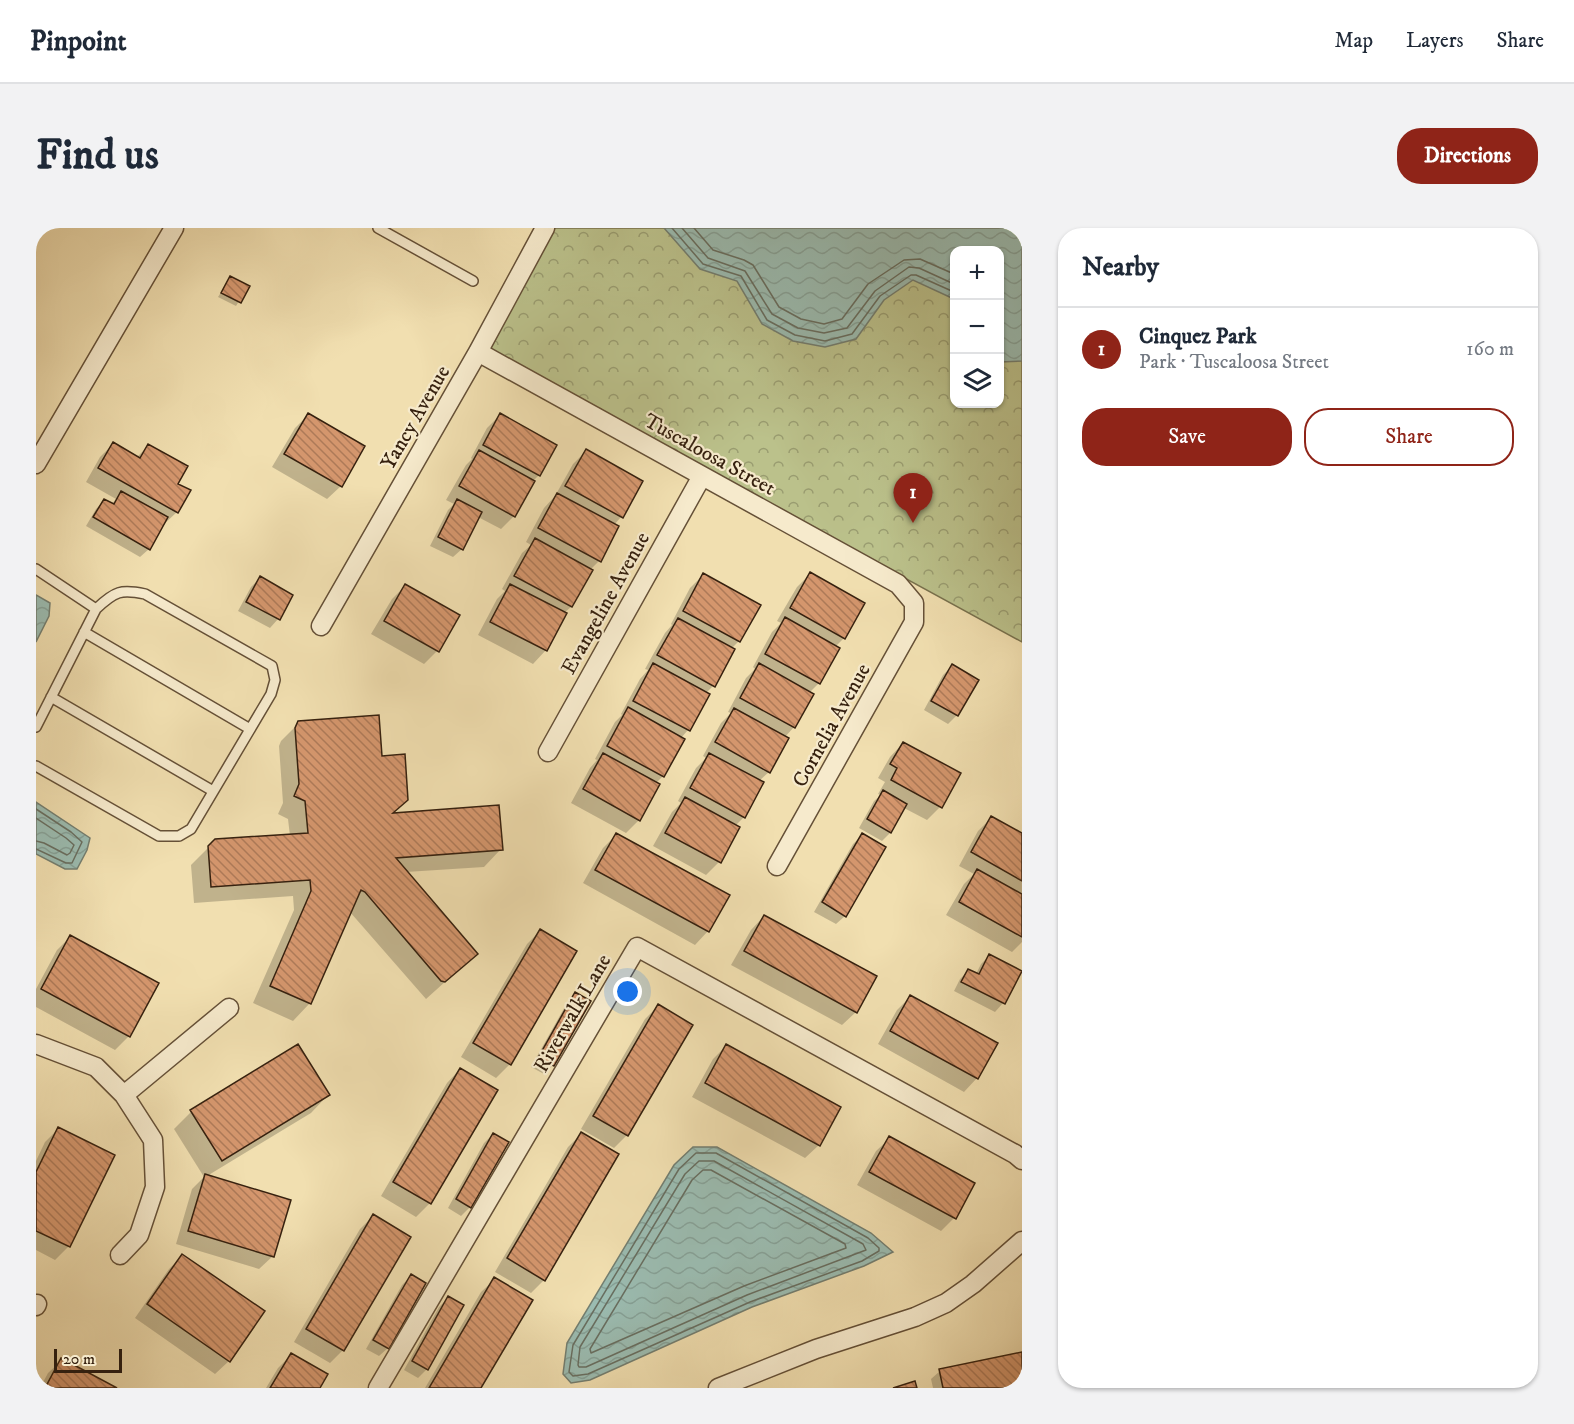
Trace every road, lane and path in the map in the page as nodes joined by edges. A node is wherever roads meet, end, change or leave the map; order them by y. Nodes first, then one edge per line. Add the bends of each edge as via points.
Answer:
1 (174, 228) edge
2 (378, 228) edge
3 (545, 228) edge
4 (473, 281) dead end
5 (478, 352) junction
6 (36, 464) edge
7 (702, 476) junction
8 (36, 569) edge
9 (914, 603) joint
10 (96, 609) junction
11 (321, 626) dead end
12 (84, 632) junction
13 (51, 697) junction
14 (36, 727) edge
15 (250, 729) junction
16 (548, 752) dead end
17 (36, 766) edge
18 (213, 791) junction
19 (777, 866) dead end
20 (229, 1008) dead end
21 (36, 1044) edge
22 (124, 1095) junction
23 (1022, 1160) edge
24 (1022, 1241) edge
25 (120, 1255) dead end
26 (378, 1388) edge
27 (718, 1388) edge

1 - 6 street
2 - 4 lane
3 - 5 street, Yancy Avenue
5 - 7 street, Tuscaloosa Street
5 - 11 street, Yancy Avenue
7 - 9 street, Tuscaloosa Street via 898,584
7 - 16 street, Evangeline Avenue
8 - 10 lane
9 - 19 street, Cornelia Avenue via 914,622
10 - 12 lane
10 - 15 lane via 106,599 126,590 145,594 272,666 275,680 271,694
12 - 13 lane
12 - 15 lane
13 - 14 lane
13 - 18 lane
15 - 18 lane
17 - 18 lane via 159,836 179,836 190,829
20 - 22 street
21 - 22 street via 96,1067
22 - 25 street via 153,1140 155,1187 139,1235
23 - 26 street, Riverwalk Lane via 637,947
24 - 27 street via 945,1303

